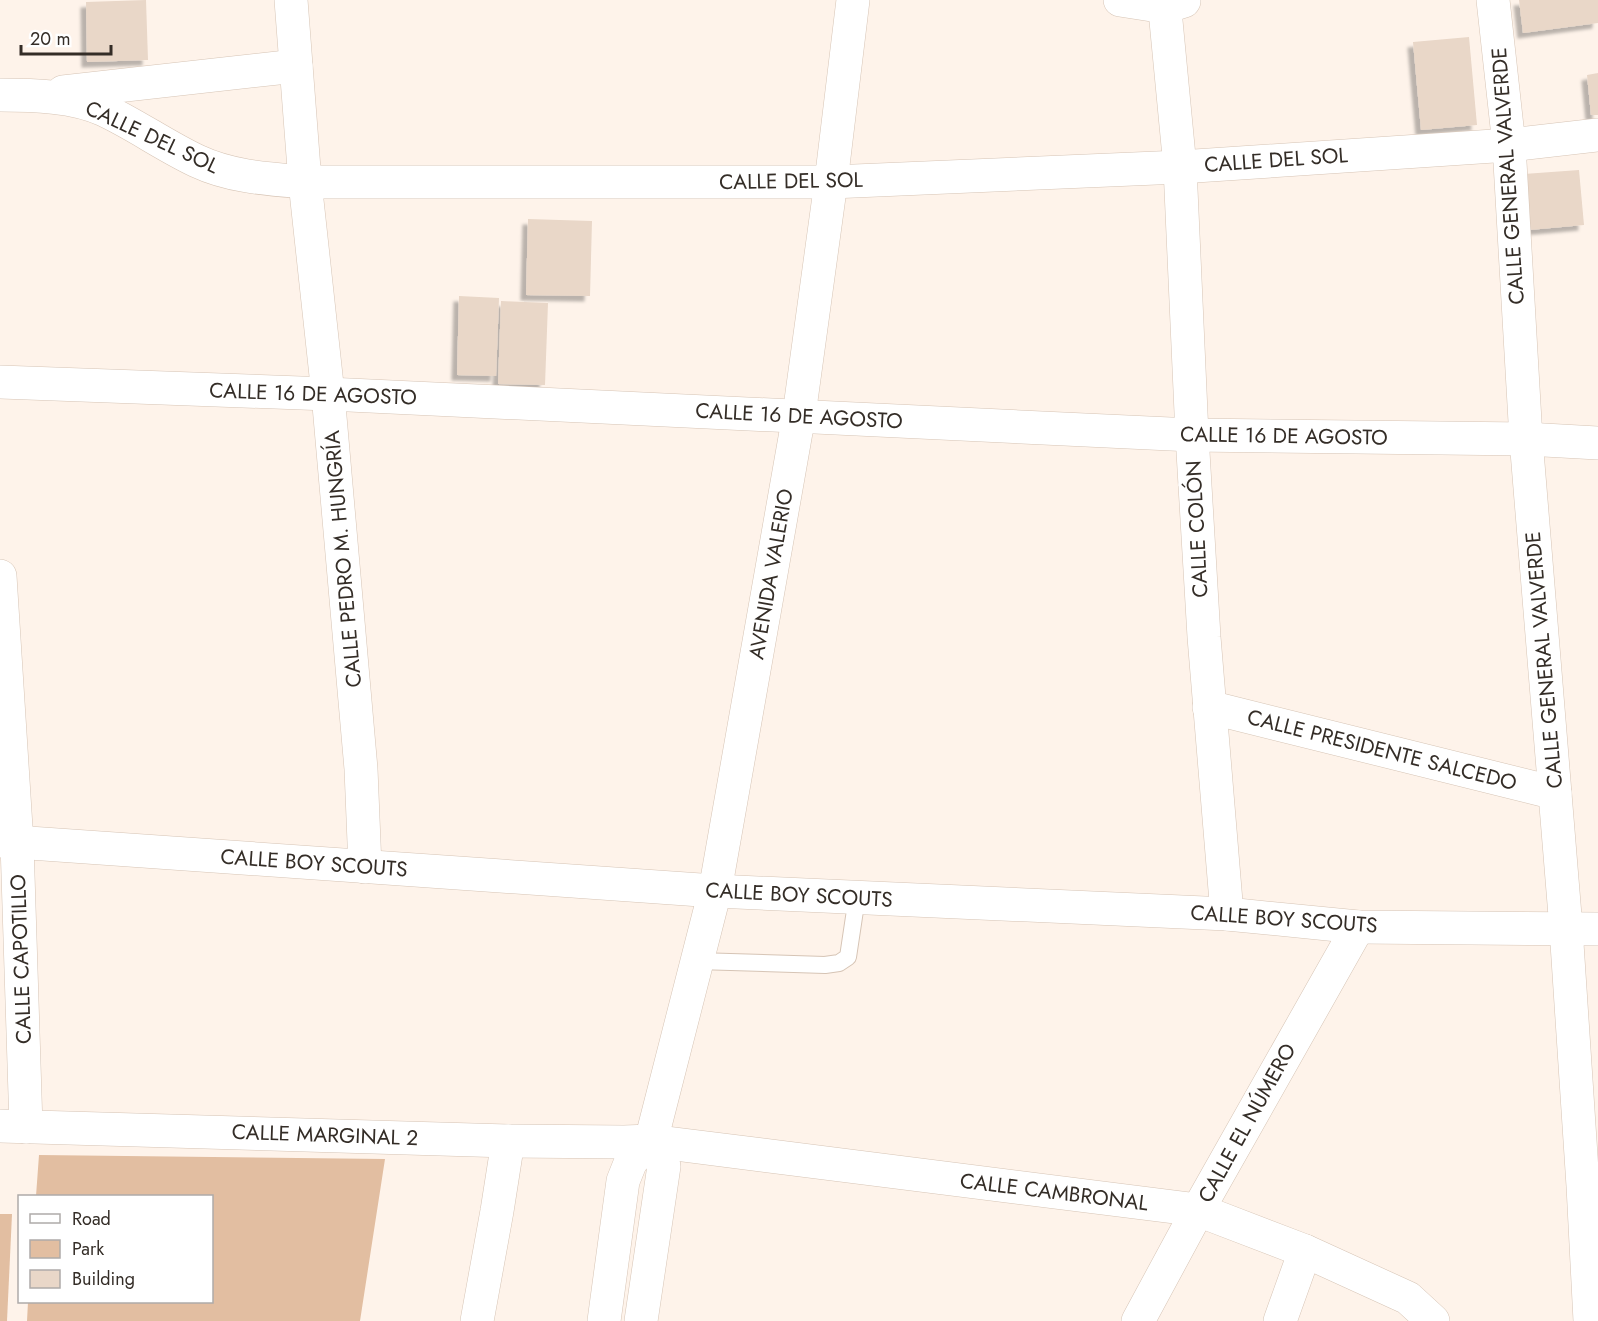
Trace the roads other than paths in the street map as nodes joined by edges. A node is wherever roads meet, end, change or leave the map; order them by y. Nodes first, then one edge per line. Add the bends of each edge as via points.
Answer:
1 (291, 0) edge
2 (853, 0) edge
3 (1120, 0) edge
4 (1493, 0) edge
5 (1171, 2) edge
6 (296, 66) junction
7 (15, 95) edge
8 (1598, 135) edge
9 (1509, 145) junction
10 (1180, 167) junction
11 (305, 182) junction
12 (831, 182) junction
13 (0, 382) edge
14 (328, 394) junction
15 (799, 415) junction
16 (1192, 435) junction
17 (1526, 440) junction
18 (1598, 443) edge
19 (0, 576) edge
20 (1209, 707) junction
21 (1555, 793) junction
22 (9, 842) edge
23 (365, 867) junction
24 (715, 891) junction
25 (857, 897) junction
26 (1227, 914) junction
27 (1358, 927) junction
28 (1582, 929) edge
29 (697, 961) junction
30 (13, 1126) edge
31 (508, 1141) junction
32 (651, 1141) junction
33 (1198, 1210) junction
34 (1305, 1251) junction
35 (477, 1321) edge
36 (604, 1321) edge
37 (642, 1321) edge
38 (1138, 1321) edge
39 (1280, 1321) edge
40 (1433, 1321) edge
41 (1590, 1321) edge

1 - 6 street, CALLE PEDRO M. HUNGRÍA
2 - 12 street, AVENIDA VALERIO
3 - 5 street
4 - 9 street, CALLE GENERAL VALVERDE
5 - 10 street, CALLE COLÓN
6 - 7 street
6 - 11 street, CALLE PEDRO M. HUNGRÍA
7 - 11 street, CALLE DEL SOL via 75,101 103,109 198,162 243,177
8 - 9 street, CALLE DEL SOL
9 - 10 street, CALLE DEL SOL
9 - 17 street, CALLE GENERAL VALVERDE
10 - 12 street, CALLE DEL SOL
10 - 16 street, CALLE COLÓN
11 - 12 street, CALLE DEL SOL
11 - 14 street, CALLE PEDRO M. HUNGRÍA
12 - 15 street, AVENIDA VALERIO
13 - 14 street, CALLE 16 DE AGOSTO
14 - 15 street, CALLE 16 DE AGOSTO
14 - 23 street, CALLE PEDRO M. HUNGRÍA via 361,769
15 - 16 street, CALLE 16 DE AGOSTO
15 - 24 street, AVENIDA VALERIO
16 - 17 street, CALLE 16 DE AGOSTO
16 - 20 street, CALLE COLÓN
17 - 18 street, CALLE 16 DE AGOSTO
17 - 21 street, CALLE GENERAL VALVERDE
19 - 22 street, CALLE CAPOTILLO
20 - 21 street, CALLE PRESIDENTE SALCEDO
20 - 26 street, CALLE COLÓN
21 - 28 street, CALLE GENERAL VALVERDE
22 - 23 street, CALLE BOY SCOUTS
22 - 30 street, CALLE CAPOTILLO
23 - 24 street, CALLE BOY SCOUTS
24 - 25 street, CALLE BOY SCOUTS
24 - 29 street, AVENIDA VALERIO
25 - 26 street, CALLE BOY SCOUTS
25 - 29 lane via 848,957 839,963
26 - 27 street, CALLE BOY SCOUTS
27 - 28 street, CALLE BOY SCOUTS
27 - 33 street, CALLE EL NÚMERO
28 - 41 street, CALLE GENERAL VALVERDE via 1583,1186
29 - 32 street, AVENIDA VALERIO
30 - 31 street, CALLE MARGINAL 2
31 - 32 street, CALLE MARGINAL 2
31 - 35 street
32 - 33 street, CALLE CAMBRONAL
32 - 36 street, AVENIDA VALERIO via 631,1161 623,1180
32 - 37 street via 664,1166
33 - 34 street, CALLE CAMBRONAL
33 - 38 street, CALLE EL NÚMERO
34 - 39 street
34 - 40 street, CALLE CAMBRONAL via 1408,1298

